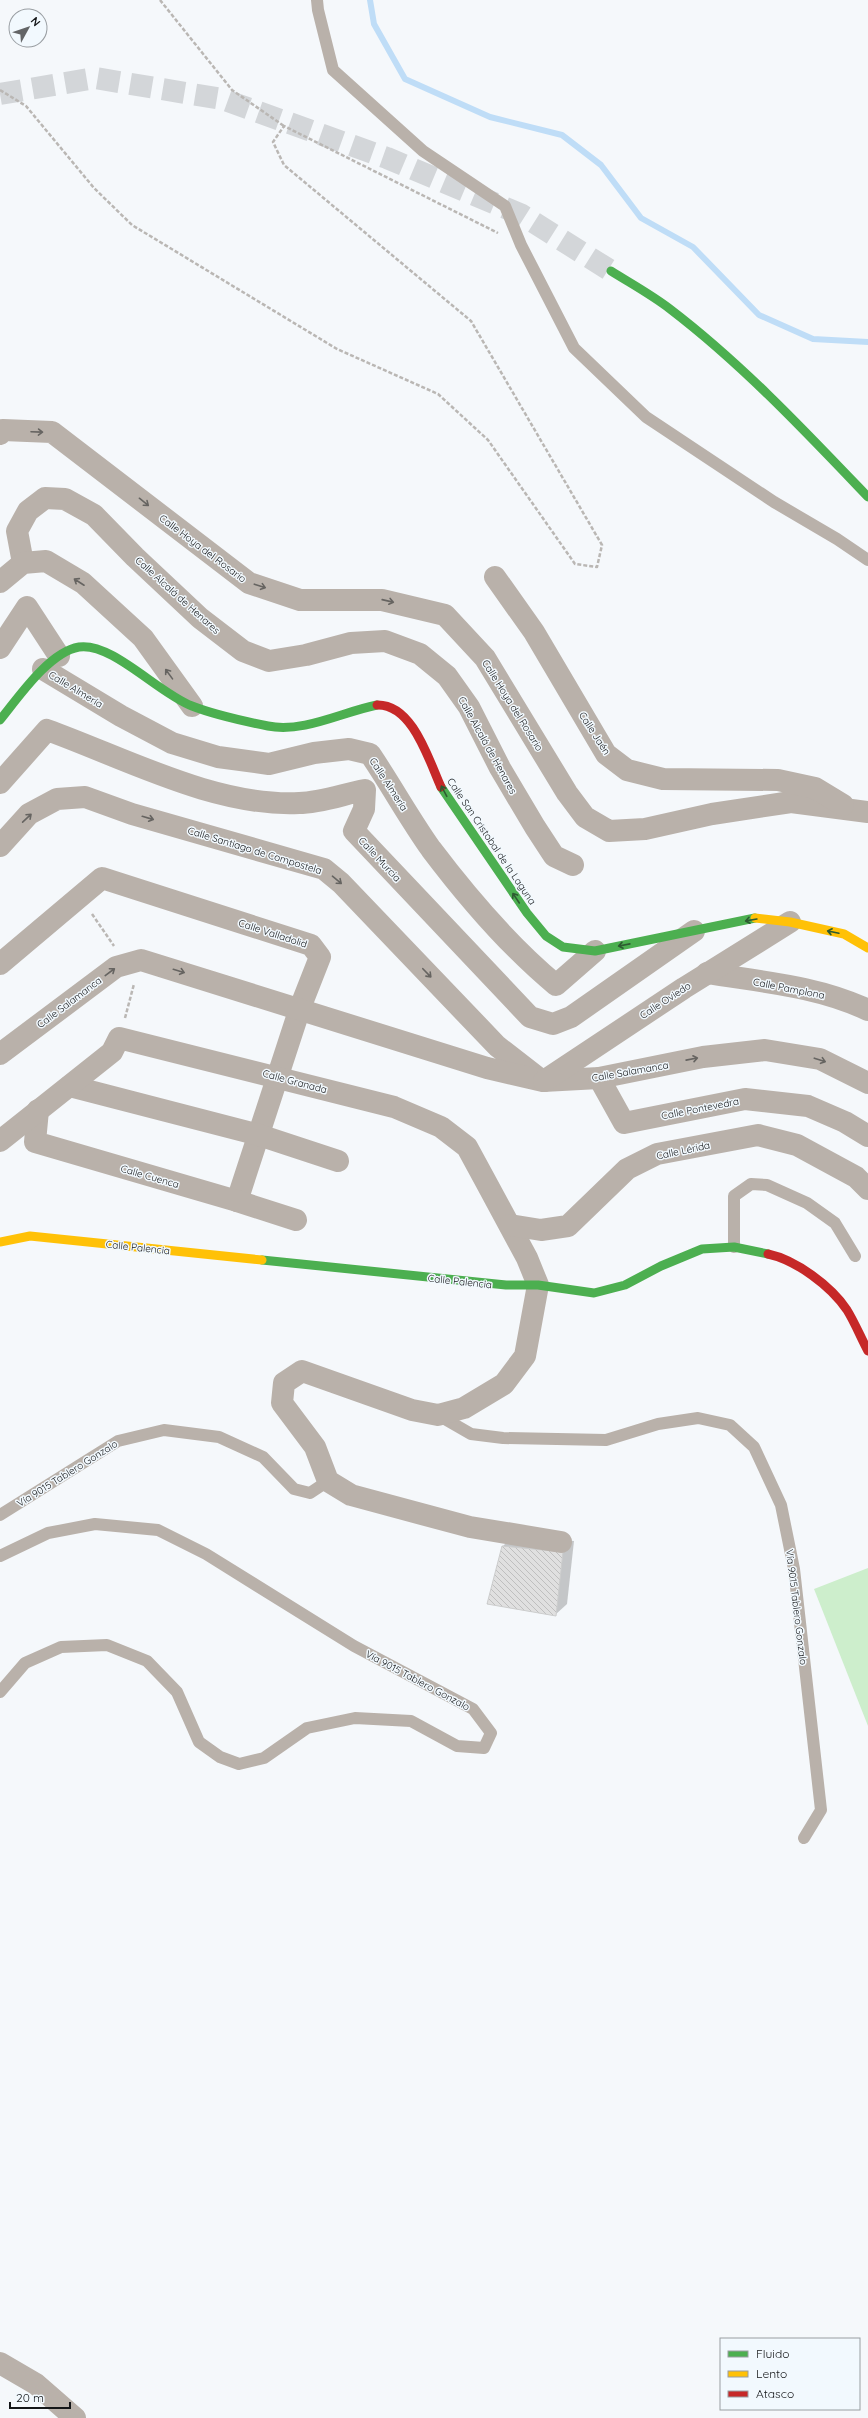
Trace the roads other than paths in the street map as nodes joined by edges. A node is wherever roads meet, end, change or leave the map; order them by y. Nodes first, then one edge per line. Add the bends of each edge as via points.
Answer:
1 (317, 0) edge
2 (611, 271) tunnel mouth
3 (0, 434) edge
4 (868, 497) edge
5 (868, 560) edge
6 (23, 563) junction
7 (495, 577) dead end
8 (0, 582) edge
9 (0, 648) edge
10 (51, 663) junction
11 (192, 706) junction
12 (0, 720) edge
13 (0, 782) edge
14 (859, 811) edge
15 (0, 846) edge
16 (573, 866) dead end
17 (790, 922) junction
18 (694, 931) junction
19 (868, 948) edge
20 (595, 951) junction
21 (0, 964) edge
22 (707, 974) junction
23 (300, 1008) junction
24 (868, 1010) edge
25 (0, 1054) edge
26 (278, 1076) junction
27 (599, 1078) junction
28 (543, 1082) junction
29 (868, 1083) edge
30 (70, 1086) junction
31 (38, 1110) junction
32 (259, 1135) junction
33 (868, 1136) edge
34 (0, 1141) edge
35 (338, 1161) dead end
36 (868, 1188) edge
37 (238, 1201) junction
38 (296, 1220) dead end
39 (510, 1225) junction
40 (0, 1242) edge
41 (734, 1247) junction
42 (855, 1256) dead end
43 (538, 1285) junction
44 (868, 1351) edge
45 (438, 1415) junction
46 (328, 1481) junction
47 (0, 1516) edge
48 (561, 1542) dead end
49 (0, 1556) edge
50 (0, 1692) edge
51 (804, 1838) dead end
52 (0, 2363) edge
53 (75, 2418) edge

1 - 5 lane via 333,70 423,151 505,206 521,245 574,348 646,417 774,502 837,538
2 - 4 street via 668,308 725,355 798,423
3 -> 14 street, Calle Hoya del Rosario via 4,430 52,432 249,583 300,600 382,600 445,615 485,658 567,793 585,817 609,831 645,829 712,814 792,802
6 - 8 street
11 -> 6 street via 143,638 83,583 46,561
6 - 16 street, Calle Alcalá de Henares via 17,530 28,511 45,498 65,499 94,515 195,613 243,650 269,661 306,655 351,643 385,641 420,654 447,676 469,707 500,768 554,856
7 - 14 street, Calle Jaén via 534,632 606,754 627,770 662,779 778,780 815,788
9 - 10 street via 28,607
10 - 11 street, Calle San Cristobal de la Laguna via 78,647 99,648 167,694
10 - 12 street, Calle San Cristobal de la Laguna
10 - 20 street, Calle Almería via 121,716 172,743 218,757 269,764 314,753 349,749 370,754 430,848 478,908 530,964 556,985
20 -> 11 street, Calle San Cristobal de la Laguna via 563,947 546,936 526,913 444,793 411,724 400,714 379,705 297,727 276,726
13 - 18 street, Calle Murcia via 47,730 209,791 257,800 300,804 364,790 364,809 354,831 530,1017 553,1024 571,1017
15 -> 28 street, Calle Santiago de Compostela via 29,814 57,799 85,797 132,814 324,869 341,883 497,1046
17 -> 18 street, Calle San Cristobal de la Laguna via 757,918
19 -> 17 street, Calle San Cristobal de la Laguna via 844,934
17 - 22 street, Calle Oviedo
18 -> 20 street, Calle San Cristobal de la Laguna
21 - 23 street, Calle Valladolid via 102,878 311,945 320,957
22 - 24 street, Calle Pamplona via 789,986 844,999
22 - 28 street, Calle Oviedo
25 -> 23 street, Calle Salamanca via 116,967 134,962
23 - 26 street, Calle Valladolid
23 - 28 street, Calle Salamanca via 487,1068
26 - 30 street, Calle Granada via 119,1038 112,1052
26 - 32 street, Calle Valladolid
26 - 39 street, Calle Granada via 394,1108 441,1127 467,1147
27 - 28 street, Calle Salamanca
27 -> 29 street, Calle Salamanca via 703,1057 764,1050 820,1059
27 - 33 street, Calle Pontevedra via 624,1123 745,1099 808,1106 845,1122
30 - 31 street
30 - 32 street
31 - 34 street
31 - 37 street, Calle Cuenca via 34,1142
32 - 35 street
32 - 37 street, Calle Valladolid
36 - 39 street, Calle Lérida via 856,1177 797,1145 758,1135 657,1154 626,1169 568,1226 541,1230
37 - 38 street, Calle Cuenca
39 - 43 street, Calle Granada
40 - 43 street, Calle Palencia via 30,1236 506,1285
41 - 42 lane via 734,1196 750,1184 767,1185 807,1203 835,1223
41 - 43 street, Calle Palencia via 702,1249 625,1285 594,1293
41 - 44 street, Calle Palencia via 778,1256 817,1278 846,1309
43 - 45 street, Vía 9015 Tablero Gonzalo via 525,1356 504,1384 464,1408
45 - 46 street, Vía 9015 Tablero Gonzalo via 412,1410 302,1371 284,1383 282,1402 315,1447
45 - 51 lane, Vía 9015 Tablero Gonzalo via 471,1434 503,1438 606,1440 658,1424 698,1418 730,1425 754,1447 781,1504 794,1569 821,1810
46 - 47 lane, Vía 9015 Tablero Gonzalo via 310,1493 294,1489 263,1457 219,1438 164,1430 118,1441
46 - 48 street via 351,1495 470,1527
49 - 50 lane, Vía 9015 Tablero Gonzalo via 48,1533 95,1524 158,1530 206,1554 354,1646 473,1709 491,1733 484,1748 457,1746 411,1721 355,1718 307,1728 264,1758 239,1764 220,1757 199,1742 177,1692 147,1661 107,1645 61,1647 25,1663
52 - 53 street via 36,2384

